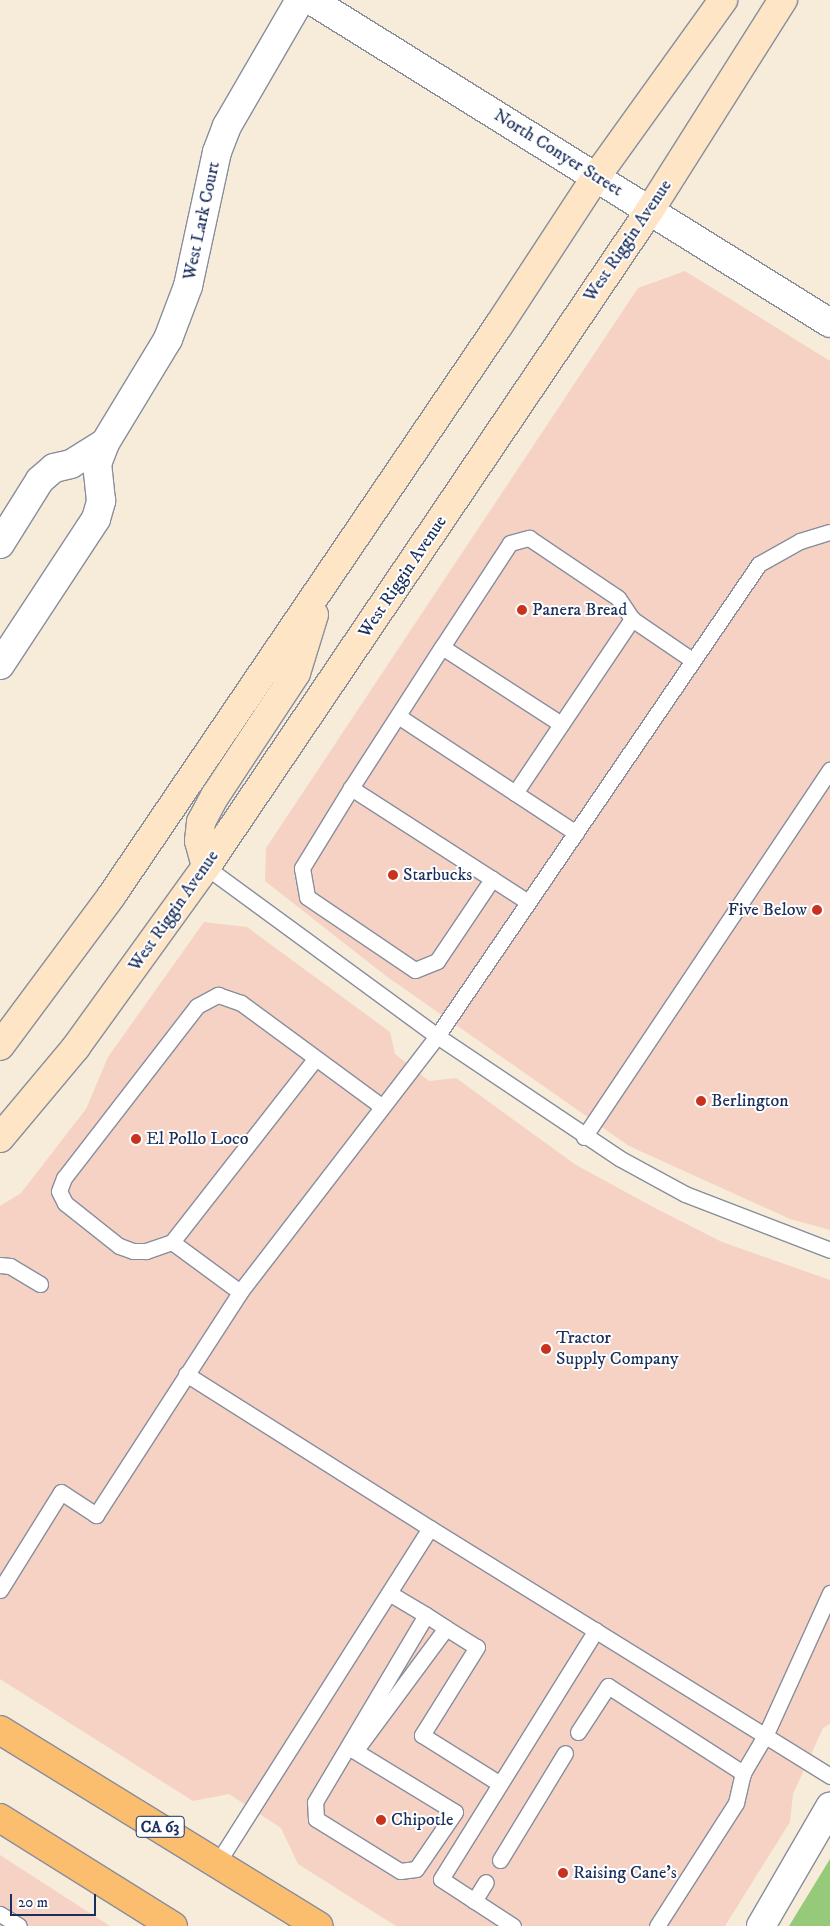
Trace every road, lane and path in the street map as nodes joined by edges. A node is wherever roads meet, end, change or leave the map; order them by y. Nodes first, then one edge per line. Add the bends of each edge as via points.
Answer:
1 (300, 0) edge
2 (311, 0) edge
3 (723, 0) edge
4 (783, 0) edge
5 (596, 177) junction
6 (650, 210) junction
7 (830, 323) edge
8 (105, 443) junction
9 (830, 532) edge
10 (0, 544) edge
11 (321, 590) junction
12 (632, 619) junction
13 (442, 646) junction
14 (692, 660) junction
15 (0, 665) edge
16 (398, 716) junction
17 (561, 724) junction
18 (830, 770) edge
19 (351, 788) junction
20 (515, 793) junction
21 (576, 833) junction
22 (206, 867) junction
23 (492, 879) junction
24 (528, 902) junction
25 (437, 1036) junction
26 (0, 1046) edge
27 (314, 1060) junction
28 (381, 1106) junction
29 (584, 1137) junction
30 (0, 1138) edge
31 (172, 1242) junction
32 (830, 1250) edge
33 (0, 1265) edge
34 (40, 1284) dead end
35 (240, 1292) junction
36 (186, 1374) junction
37 (430, 1528) junction
38 (0, 1590) edge
39 (389, 1593) junction
40 (830, 1593) edge
41 (426, 1615) junction
42 (446, 1628) junction
43 (596, 1630) junction
44 (0, 1730) edge
45 (578, 1732) dead end
46 (766, 1734) junction
47 (565, 1753) dead end
48 (743, 1773) junction
49 (830, 1776) edge
50 (500, 1784) junction
51 (830, 1807) edge
52 (0, 1818) edge
53 (500, 1860) dead end
54 (218, 1862) junction
55 (486, 1882) dead end
56 (474, 1901) junction
57 (0, 1914) edge
58 (19, 1926) edge
59 (172, 1926) edge
60 (319, 1926) edge
61 (513, 1926) edge
62 (658, 1926) edge
63 (760, 1926) edge

1 - 8 street, West Lark Court via 226,126 217,152 188,286 168,339
2 - 5 street, North Conyer Street
3 - 5 main road
4 - 6 main road, West Riggin Avenue
5 - 6 street, North Conyer Street
5 - 11 main road
6 - 7 street, North Conyer Street
6 - 22 main road, West Riggin Avenue
8 - 10 street, West Lark Court via 71,464 54,468 40,480
8 - 15 street, West Lark Court via 98,464 101,501 96,519
9 - 14 lane via 800,541 759,564
11 - 22 main road via 296,673 201,822 199,841
11 - 26 main road via 95,920
12 - 13 lane via 618,598 529,538 510,543
12 - 14 lane
12 - 17 lane
13 - 16 lane
13 - 17 lane
14 - 21 lane
16 - 19 lane
16 - 20 lane
17 - 20 lane
18 - 29 lane
19 - 23 lane
19 - 23 lane via 302,868 307,897 415,970 437,961
20 - 21 lane
21 - 24 lane
22 - 25 lane
22 - 30 main road, West Riggin Avenue via 76,1047
23 - 24 lane
24 - 25 lane
25 - 28 lane
25 - 29 lane
27 - 28 lane
27 - 31 lane
27 - 31 lane via 241,1003 218,995 197,1006 64,1178 59,1192 65,1203 119,1246 146,1251
28 - 35 lane
29 - 32 lane via 685,1194
31 - 35 lane
33 - 34 lane via 10,1266
35 - 36 lane
36 - 37 lane
36 - 38 lane via 96,1515 61,1492
37 - 39 lane
37 - 43 lane
39 - 41 lane
39 - 54 lane
40 - 46 lane
41 - 42 lane
41 - 42 lane via 314,1802 316,1819 400,1871 416,1870 455,1812 355,1751
42 - 50 lane via 477,1647 422,1735
43 - 46 lane
43 - 50 lane
44 - 54 main road, CA 63
45 - 48 lane via 608,1686
46 - 48 lane
46 - 49 lane
47 - 53 lane
48 - 62 lane via 736,1803
50 - 56 lane via 440,1879
51 - 63 street
52 - 59 main road
54 - 60 main road, CA 63
55 - 56 lane
56 - 61 lane
57 - 58 lane

